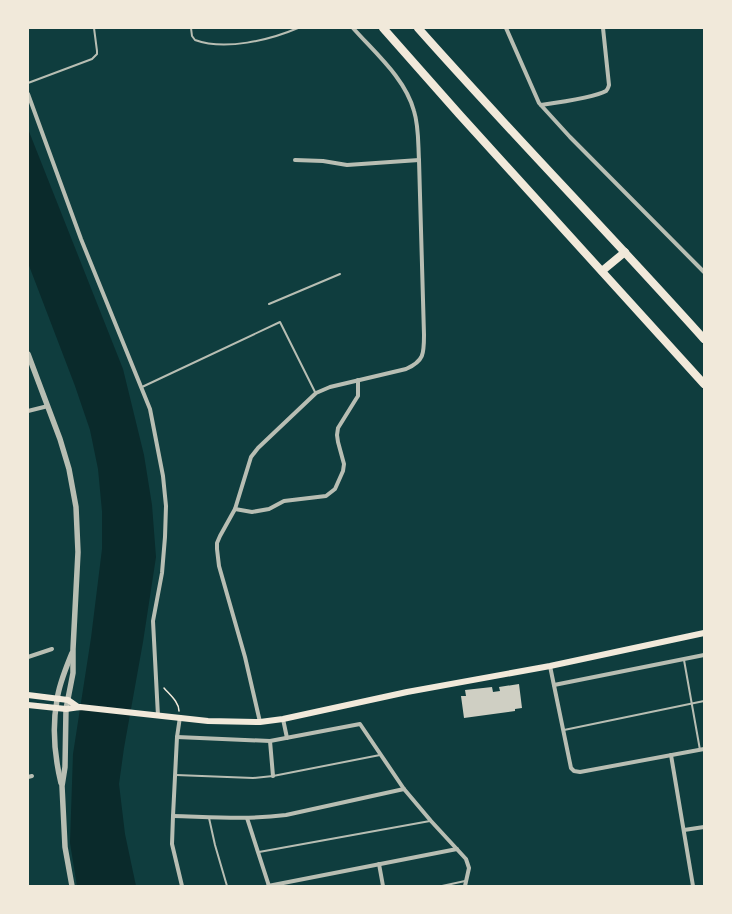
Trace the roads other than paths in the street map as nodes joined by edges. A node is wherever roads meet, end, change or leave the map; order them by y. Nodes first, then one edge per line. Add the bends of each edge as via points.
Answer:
1 (94, 28) edge
2 (191, 28) edge
3 (298, 28) edge
4 (353, 28) edge
5 (383, 28) edge
6 (418, 28) edge
7 (506, 28) edge
8 (603, 28) edge
9 (28, 83) edge
10 (28, 94) edge
11 (541, 105) junction
12 (295, 160) dead end
13 (419, 160) junction
14 (626, 252) junction
15 (602, 271) junction
16 (704, 272) edge
17 (340, 274) dead end
18 (269, 304) dead end
19 (704, 339) edge
20 (28, 354) edge
21 (358, 380) junction
22 (704, 384) edge
23 (142, 387) junction
24 (316, 393) junction
25 (48, 406) junction
26 (28, 411) edge
27 (235, 509) junction
28 (704, 634) edge
29 (52, 649) dead end
30 (73, 649) junction
31 (704, 655) edge
32 (28, 656) edge
33 (684, 659) junction
34 (550, 666) junction
35 (554, 685) junction
36 (28, 694) edge
37 (57, 699) junction
38 (68, 700) junction
39 (704, 701) edge
40 (692, 703) junction
41 (28, 705) edge
42 (79, 707) junction
43 (55, 708) junction
44 (66, 709) junction
45 (158, 716) junction
46 (180, 717) junction
47 (284, 719) junction
48 (260, 722) junction
49 (563, 730) junction
50 (177, 737) junction
51 (287, 738) junction
52 (270, 741) junction
53 (702, 749) edge
54 (380, 755) junction
55 (671, 755) junction
56 (176, 775) junction
57 (273, 776) junction
58 (62, 786) junction
59 (404, 789) junction
60 (173, 816) junction
61 (209, 817) junction
62 (247, 818) junction
63 (431, 821) junction
64 (704, 827) edge
65 (684, 830) junction
66 (457, 849) junction
67 (257, 852) junction
68 (379, 864) junction
69 (466, 881) junction
70 (72, 886) edge
71 (182, 886) edge
72 (227, 886) edge
73 (269, 886) edge
74 (383, 886) edge
75 (442, 886) edge
76 (465, 886) edge
77 (693, 886) edge

1 - 9 lane via 97,54 92,59
2 - 3 lane via 195,40 221,44 270,38
4 - 13 street via 405,89 415,113
5 - 15 highway
6 - 14 highway via 519,140
7 - 11 street
8 - 11 street via 608,88 595,95
10 - 23 street via 81,239
11 - 16 street
12 - 13 street via 347,165
13 - 21 street via 423,354 420,361 410,367
14 - 15 highway
14 - 19 highway
15 - 22 highway
17 - 18 lane
20 - 25 street
21 - 24 street
21 - 27 street via 356,399 338,428 338,442 344,464 335,490 326,496 284,501 269,509 252,512
23 - 24 lane via 280,322
23 - 45 street via 150,408 158,446 166,506 162,573 153,621
24 - 27 street via 254,453
25 - 26 street
25 - 30 street via 60,439 76,507 78,552
27 - 48 street via 220,536 217,549 219,566 245,657
28 - 34 main road
29 - 32 street
30 - 37 street
30 - 38 street via 73,673
31 - 33 street
33 - 35 street
33 - 40 lane
34 - 35 street
34 - 47 main road via 407,692
35 - 49 street
36 - 37 main road
37 - 38 main road
37 - 43 street
38 - 42 main road
38 - 44 street
39 - 40 lane
40 - 49 lane
40 - 53 lane
41 - 43 main road
42 - 44 main road
42 - 45 main road
43 - 44 main road
43 - 58 street via 58,769
44 - 58 street via 65,767
45 - 46 main road
46 - 48 main road
46 - 50 street
47 - 48 main road
47 - 51 street
49 - 55 street via 571,768 574,771
50 - 52 street
50 - 56 street
51 - 52 street
51 - 54 street via 360,724
52 - 57 street
53 - 55 street
54 - 57 lane
54 - 59 street
55 - 65 street
56 - 57 lane via 253,778
56 - 60 street
58 - 70 street via 65,847
59 - 62 street via 286,815
59 - 63 street
60 - 61 street
60 - 71 street via 172,844
61 - 62 street
61 - 72 lane
62 - 67 street
63 - 66 street
63 - 67 lane
64 - 65 street
65 - 77 street
66 - 68 street
66 - 69 street via 469,864
67 - 73 street
68 - 73 street
68 - 74 street
69 - 75 lane
69 - 76 street

